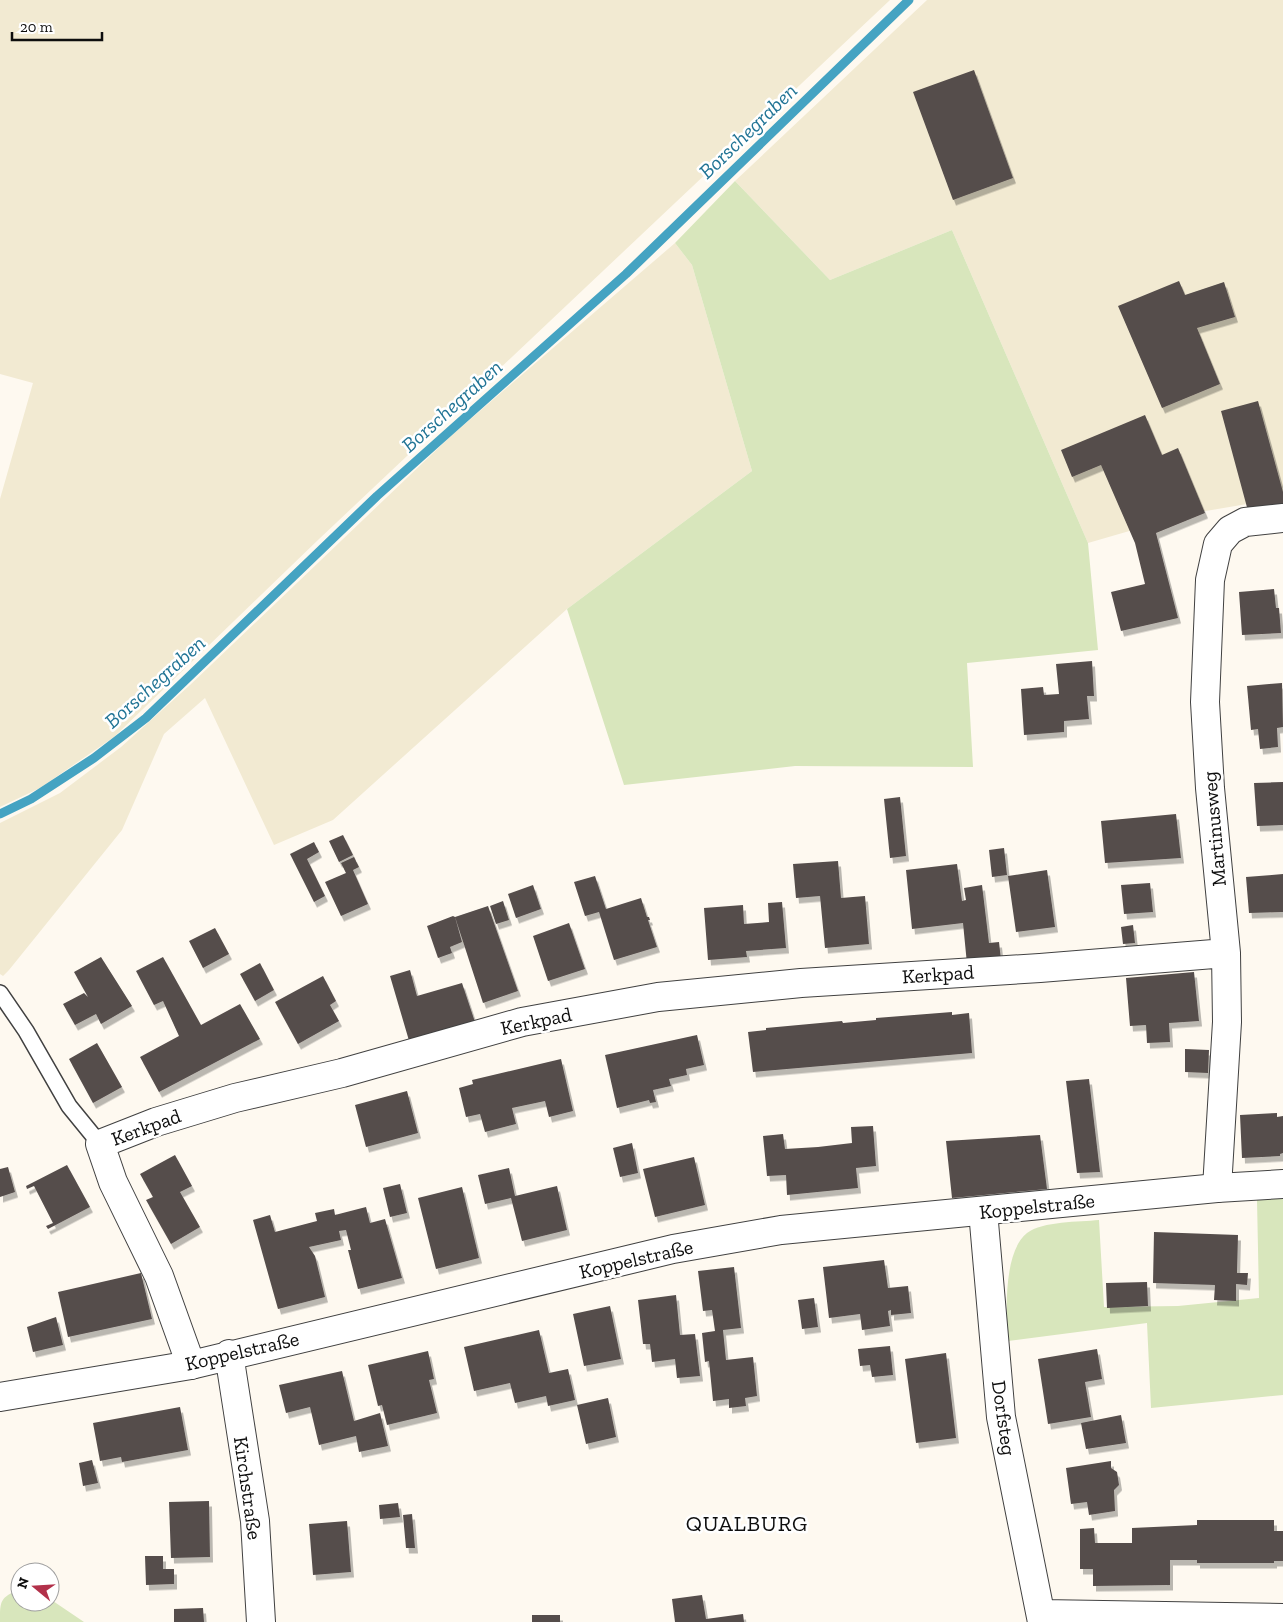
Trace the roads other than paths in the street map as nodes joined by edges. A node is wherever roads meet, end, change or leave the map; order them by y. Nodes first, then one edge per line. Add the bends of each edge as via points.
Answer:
1 (1283, 518) edge
2 (1226, 953) junction
3 (0, 993) edge
4 (100, 1144) junction
5 (1283, 1184) edge
6 (1217, 1188) junction
7 (983, 1212) junction
8 (229, 1354) junction
9 (191, 1365) junction
10 (0, 1396) edge
11 (1042, 1618) edge
12 (1283, 1618) edge
13 (261, 1622) edge

1 - 2 street, Martinusweg via 1245,522 1230,530 1218,544 1210,580 1205,702
2 - 4 street, Kerkpad via 801,983 658,997 522,1022 342,1073 226,1101 156,1122
2 - 6 street, Martinusweg via 1227,1022
3 - 4 lane via 69,1106
4 - 9 street, Kerkpad via 112,1182 159,1276
5 - 6 street, Koppelstraße
6 - 7 street, Koppelstraße
7 - 8 street, Koppelstraße via 781,1230 673,1249
7 - 11 street, Dorfsteg via 1001,1417
8 - 9 street, Koppelstraße
8 - 13 street, Kirchstraße via 255,1521
9 - 10 street, Koppelstraße
11 - 12 street

